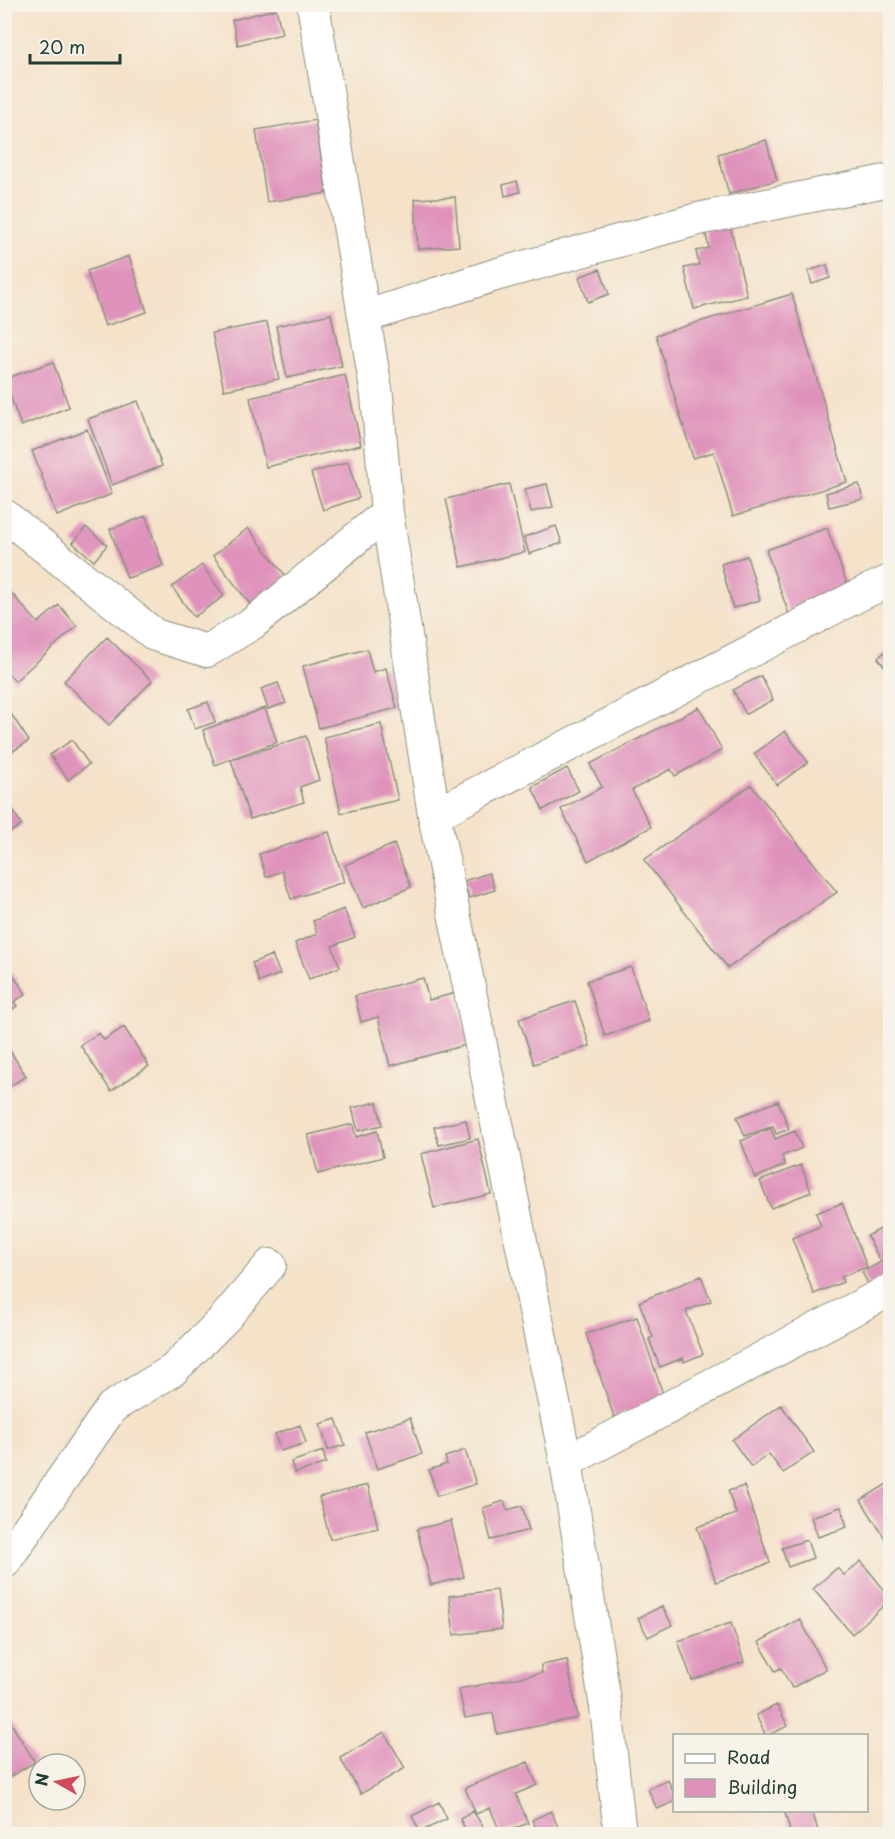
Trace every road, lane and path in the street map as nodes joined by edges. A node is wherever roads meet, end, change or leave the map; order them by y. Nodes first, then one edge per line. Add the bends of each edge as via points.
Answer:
1 (313, 4) edge
2 (891, 180) edge
3 (364, 317) junction
4 (387, 513) junction
5 (4, 515) edge
6 (891, 581) edge
7 (434, 815) junction
8 (270, 1265) dead end
9 (891, 1290) edge
10 (566, 1462) junction
11 (4, 1563) edge
12 (620, 1834) edge

1 - 3 street
2 - 3 street via 698,219 495,274
3 - 4 street via 377,396
4 - 5 street via 253,623 207,651 155,634
4 - 7 street
6 - 7 street
7 - 10 street
8 - 11 street via 173,1370 112,1407
9 - 10 street
10 - 12 street via 606,1707

